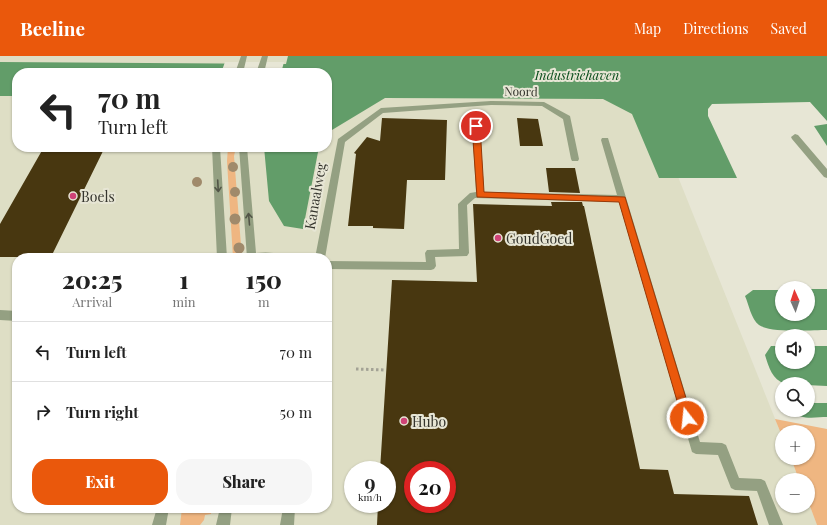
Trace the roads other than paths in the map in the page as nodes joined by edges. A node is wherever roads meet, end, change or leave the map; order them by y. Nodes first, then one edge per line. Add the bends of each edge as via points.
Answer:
1 (453, 105) joint
2 (476, 126) dead end
3 (795, 136) dead end
4 (605, 140) dead end
5 (216, 152) edge
6 (244, 152) edge
7 (575, 159) dead end
8 (827, 175) edge
9 (480, 194) junction
10 (622, 199) junction
11 (222, 253) edge
12 (252, 253) edge
13 (321, 253) edge
14 (332, 265) edge
15 (0, 316) edge
16 (12, 316) edge
17 (162, 513) edge
18 (225, 513) edge
19 (288, 513) edge
20 (159, 525) edge
21 (223, 525) edge
22 (287, 525) edge
23 (776, 525) edge

1 - 7 street, Noord via 544,104 567,118
1 - 13 street, Kanaalweg via 381,111 341,141
2 - 9 street
3 - 8 street
4 - 10 street
5 -> 11 street
12 -> 6 street
9 - 10 street
9 - 14 street via 473,194 462,204 464,253 430,253 431,266
10 - 23 street via 696,448 722,449 735,484 761,485
15 - 16 street
17 - 20 street
18 - 21 street
19 - 22 street

